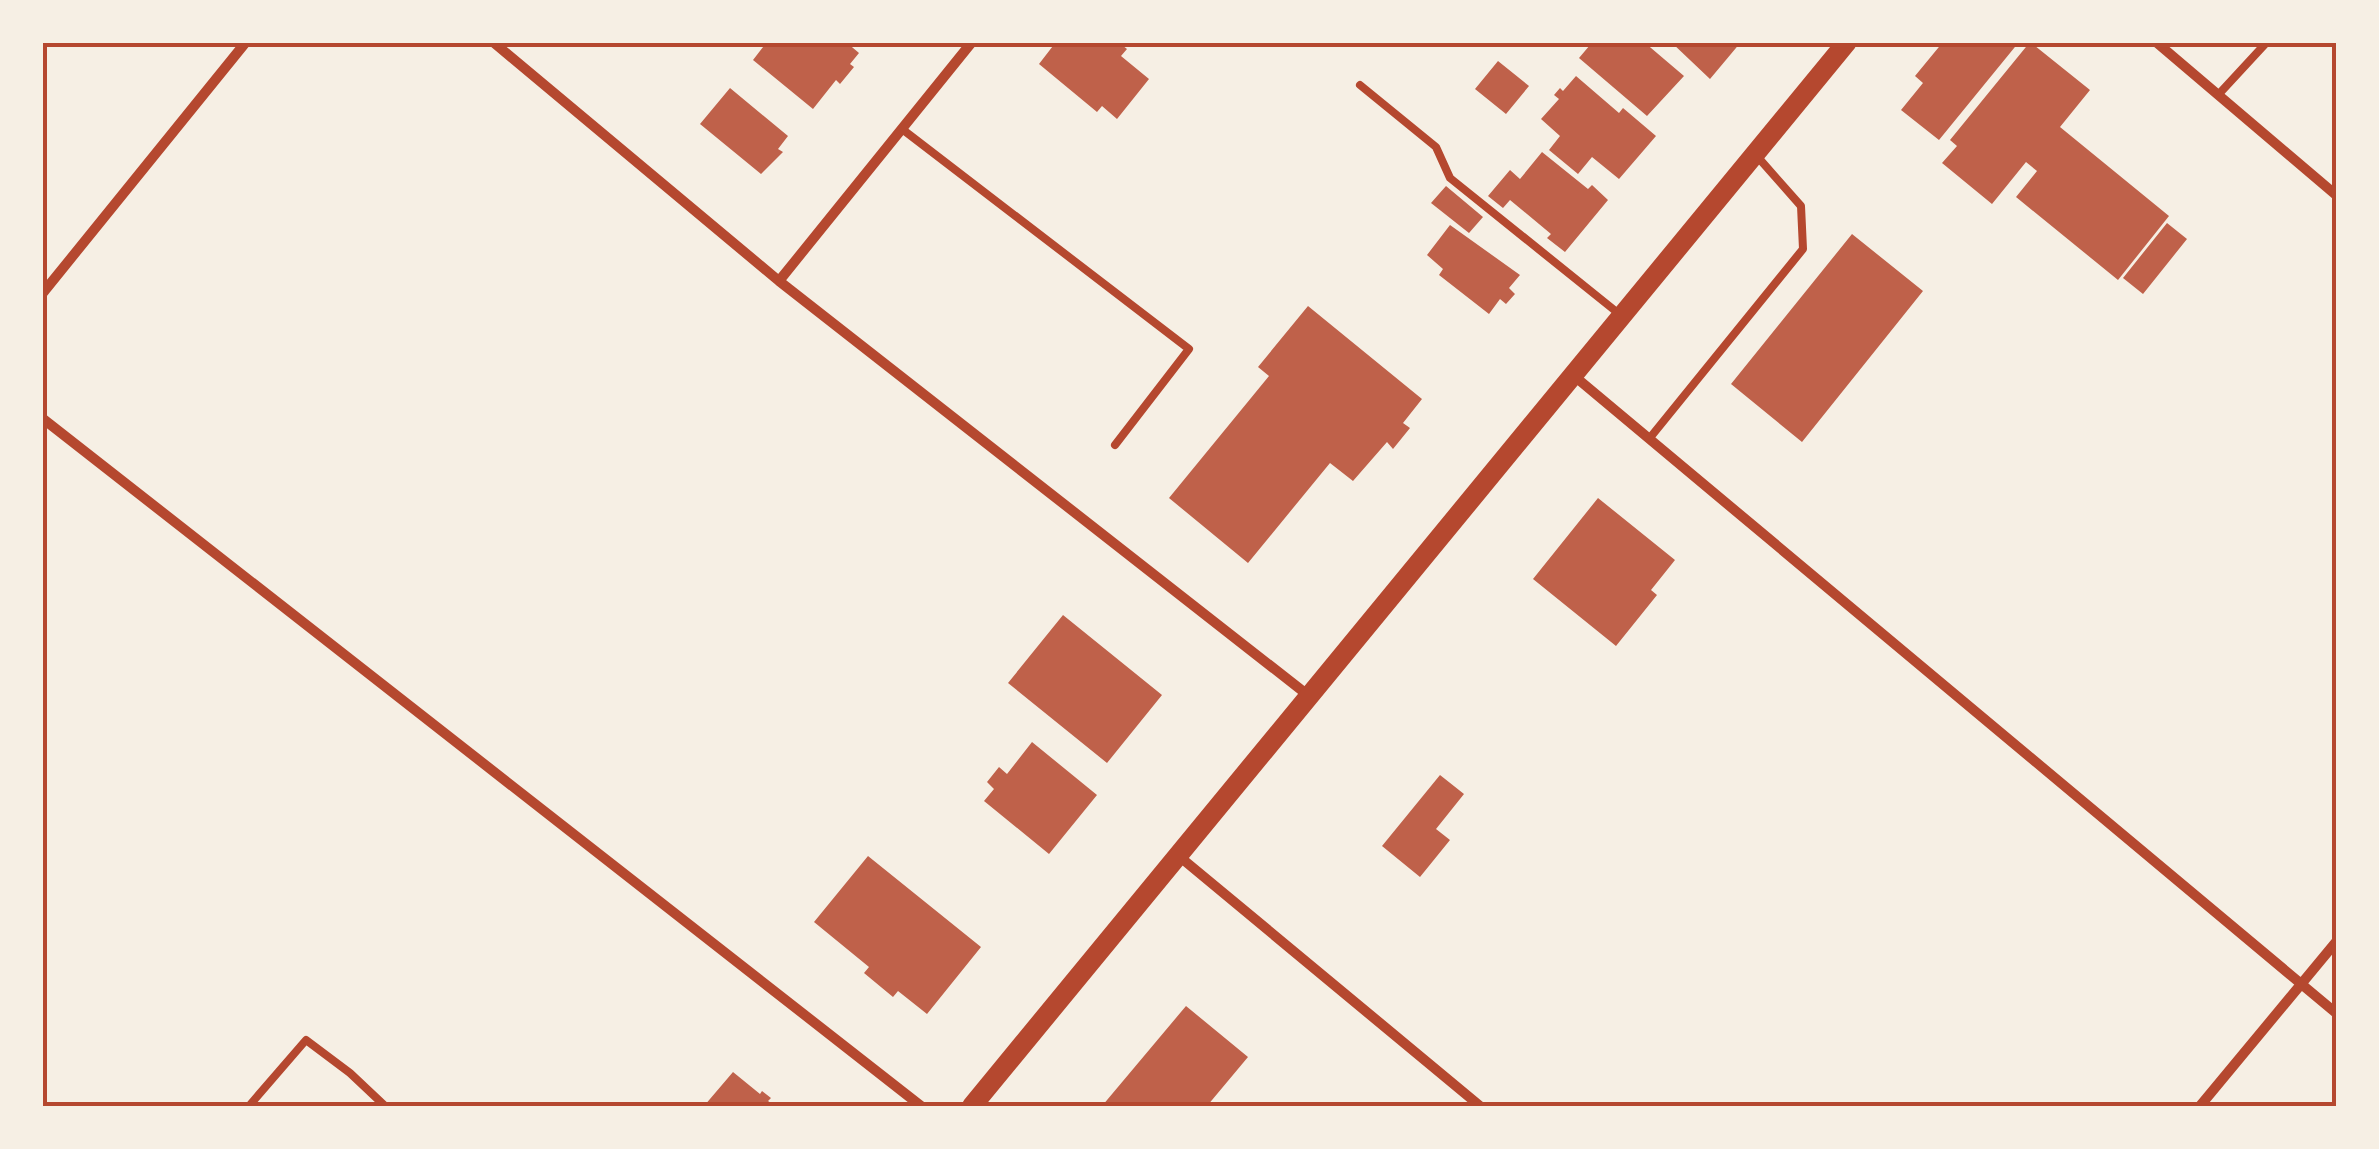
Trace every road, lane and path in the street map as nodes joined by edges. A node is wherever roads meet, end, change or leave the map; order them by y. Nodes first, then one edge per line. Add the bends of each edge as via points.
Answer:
1 (246, 42) edge
2 (493, 42) edge
3 (972, 42) edge
4 (1847, 42) edge
5 (2156, 42) edge
6 (2267, 42) edge
7 (1360, 85) dead end
8 (2218, 95) junction
9 (902, 128) junction
10 (1755, 154) junction
11 (2336, 195) edge
12 (779, 281) junction
13 (42, 294) edge
14 (1622, 316) junction
15 (1574, 375) junction
16 (42, 418) edge
17 (1649, 439) junction
18 (1115, 445) dead end
19 (1310, 697) junction
20 (1180, 856) junction
21 (2336, 942) edge
22 (2302, 986) junction
23 (2336, 1014) edge
24 (249, 1106) edge
25 (385, 1106) edge
26 (921, 1106) edge
27 (972, 1106) edge
28 (1480, 1106) edge
29 (2200, 1106) edge

1 - 13 street
2 - 12 street
3 - 9 street
4 - 10 main road
5 - 8 street
6 - 8 lane
7 - 14 lane via 1436,147 1450,178
8 - 11 street
9 - 12 street
9 - 18 lane via 1189,349
10 - 14 main road
10 - 17 lane via 1801,206 1804,249
12 - 19 street
14 - 15 main road
15 - 17 street
15 - 19 main road
16 - 26 street
17 - 22 street
19 - 20 main road
20 - 27 main road
20 - 28 street
21 - 22 street
22 - 23 street
22 - 29 street
24 - 25 lane via 306,1040

